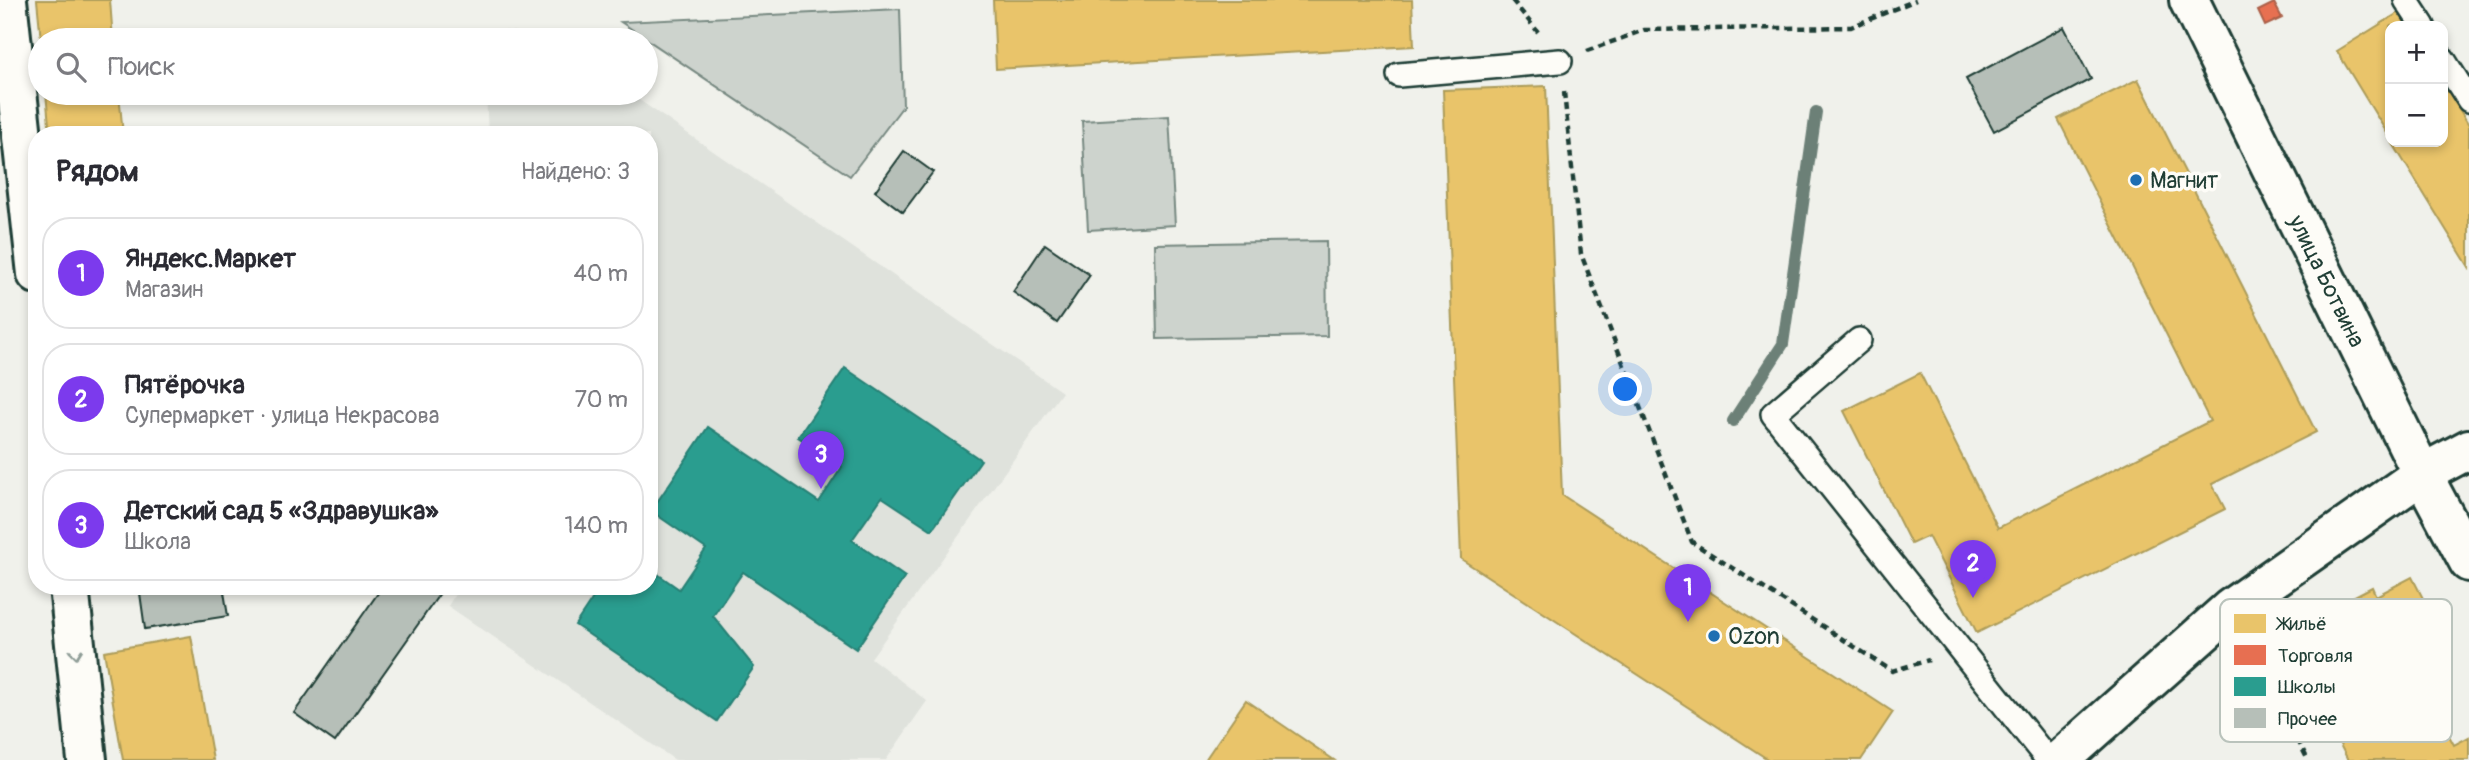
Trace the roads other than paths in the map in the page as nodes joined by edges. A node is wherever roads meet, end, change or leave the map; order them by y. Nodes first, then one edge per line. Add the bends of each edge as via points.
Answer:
1 (7, 0) edge
2 (2189, 0) edge
3 (2406, 0) edge
4 (2420, 21) edge
5 (1560, 61) road end
6 (2448, 66) edge
7 (1399, 75) dead end
8 (2469, 100) edge
9 (28, 192) edge
10 (1859, 340) dead end
11 (2469, 449) edge
12 (2422, 474) junction
13 (2469, 562) edge
14 (70, 595) edge
15 (2244, 599) edge
16 (2220, 618) edge
17 (87, 760) edge
18 (2048, 760) edge
19 (2060, 760) edge

1 - 9 street
2 - 12 street, улица Ботвина
3 - 4 lane
5 - 7 lane
6 - 8 lane
10 - 18 lane via 1773,414
11 - 12 street
12 - 13 street, улица Ботвина
12 - 15 street
14 -> 17 street
16 - 19 street

